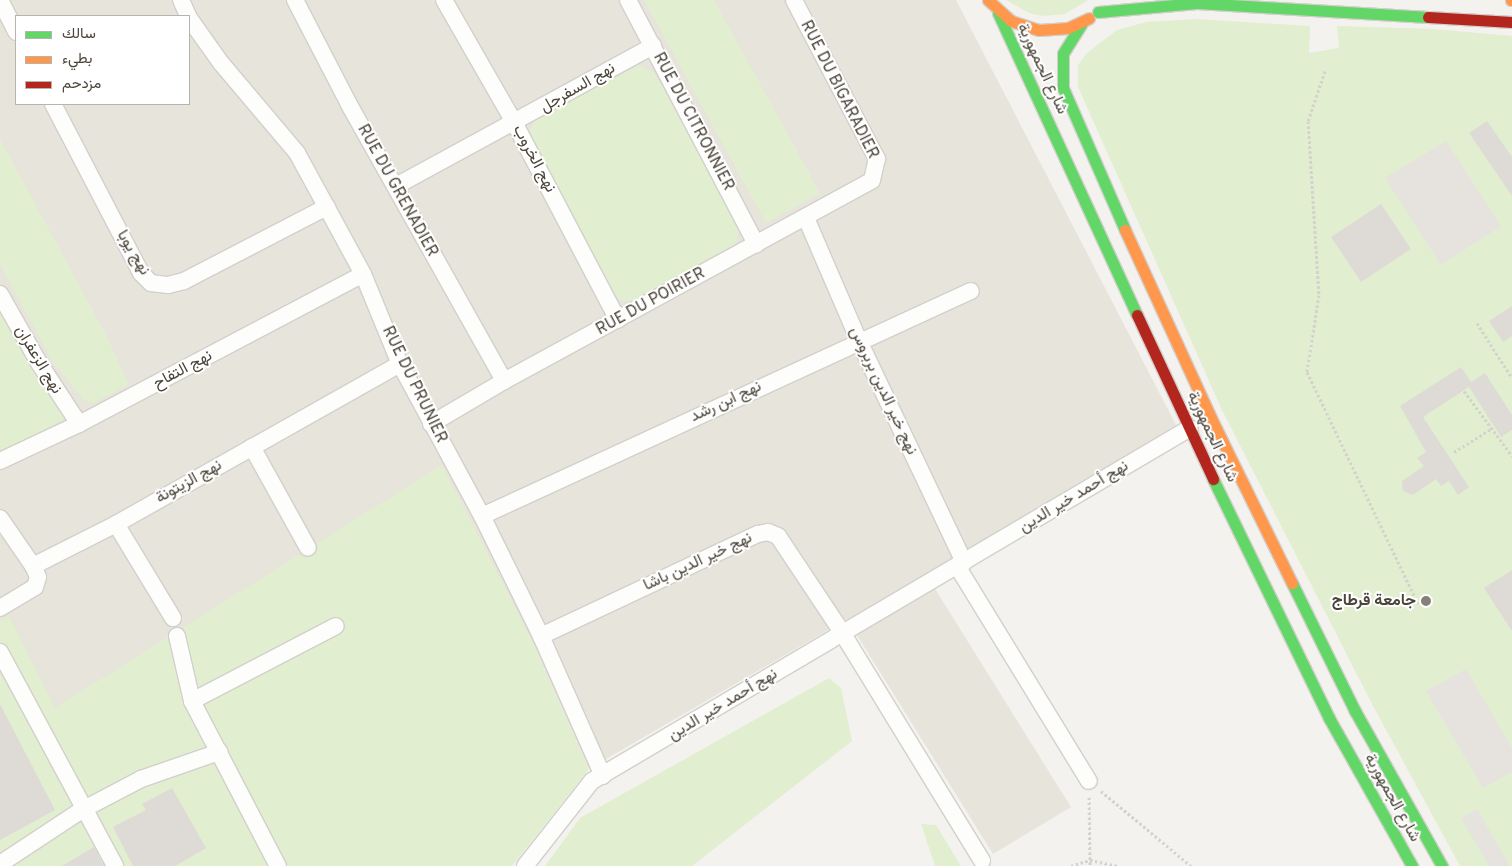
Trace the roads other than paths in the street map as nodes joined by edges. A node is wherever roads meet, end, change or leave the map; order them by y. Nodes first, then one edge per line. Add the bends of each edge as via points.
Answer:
1 (0, 0) edge
2 (181, 0) edge
3 (295, 0) edge
4 (444, 0) edge
5 (628, 0) edge
6 (794, 0) edge
7 (988, 0) edge
8 (1108, 0) edge
9 (1098, 12) junction
10 (998, 13) junction
11 (187, 15) edge
12 (190, 20) edge
13 (1512, 22) edge
14 (1082, 23) junction
15 (15, 30) edge
16 (653, 46) junction
17 (54, 105) edge
18 (515, 124) junction
19 (872, 180) joint
20 (396, 186) junction
21 (327, 207) junction
22 (806, 218) junction
23 (756, 244) junction
24 (363, 274) junction
25 (971, 291) dead end
26 (0, 294) edge
27 (618, 320) junction
28 (859, 340) junction
29 (400, 364) junction
30 (504, 381) junction
31 (79, 424) junction
32 (431, 424) junction
33 (1190, 428) junction
34 (252, 447) junction
35 (0, 461) edge
36 (482, 516) junction
37 (0, 518) edge
38 (116, 524) junction
39 (308, 548) dead end
40 (961, 564) junction
41 (33, 566) junction
42 (0, 608) edge
43 (172, 618) dead end
44 (336, 626) dead end
45 (843, 634) junction
46 (177, 636) dead end
47 (541, 636) junction
48 (0, 652) edge
49 (192, 701) junction
50 (219, 752) junction
51 (603, 776) junction
52 (1088, 781) road end
53 (82, 810) junction
54 (982, 861) dead end
55 (0, 864) edge
56 (115, 866) edge
57 (278, 866) edge
58 (525, 866) edge
59 (1412, 866) edge
60 (1442, 866) edge

1 - 15 street
2 - 11 street, RUE DU PRUNIER
3 - 20 street, RUE DU GRENADIER via 350,108
4 - 18 street, نهج الخروب
5 - 16 street, RUE DU CITRONNIER
6 - 19 street, RUE DU BIGARADIER via 877,159
7 - 10 main road
8 - 9 main road
9 - 13 main road via 1196,3
9 - 14 main road
10 - 14 main road via 1024,27 1039,30 1068,28
10 - 33 main road, شارع الجمهورية
12 - 21 street, RUE DU PRUNIER via 221,63 283,132
14 - 60 main road, شارع الجمهورية via 1063,54 1061,69 1070,109 1211,418 1355,711
16 - 18 street, نهج السفرجل
16 - 23 street, RUE DU CITRONNIER
17 - 21 street, نهج يوبا via 140,273 151,283 168,285 184,281
18 - 20 street, نهج السفرجل
18 - 27 street, نهج الخروب
19 - 22 street, RUE DU POIRIER
20 - 30 street, RUE DU GRENADIER
21 - 24 street, RUE DU PRUNIER
22 - 23 street, RUE DU POIRIER
22 - 28 street, نهج خير الدين بربروس
23 - 27 street, RUE DU POIRIER
24 - 29 street, RUE DU PRUNIER
24 - 31 street, نهج التفاح
25 - 28 street, نهج ابن رشد
26 - 31 street, نهج الزعفران via 39,363
27 - 30 street, RUE DU POIRIER
28 - 36 street, نهج ابن رشد
28 - 40 street, نهج خير الدين بربروس
29 - 32 street, RUE DU PRUNIER
29 - 34 street, نهج الزيتونة
30 - 32 street, RUE DU POIRIER
31 - 35 street, نهج التفاح
32 - 36 street, RUE DU PRUNIER
33 - 40 street, نهج أحمد خير الدين
33 - 59 main road, شارع الجمهورية via 1329,718
34 - 38 street, نهج الزيتونة
34 - 39 street
36 - 47 street, RUE DU PRUNIER
37 - 41 street
38 - 41 street, نهج الزيتونة
38 - 43 street
40 - 45 street, نهج أحمد خير الدين
40 - 52 street
41 - 42 street via 38,578 35,587
44 - 49 street
45 - 47 street, نهج خير الدين باشا via 784,542 768,532
45 - 51 street, نهج أحمد خير الدين
45 - 54 street
46 - 49 street
47 - 51 street, RUE DU PRUNIER
48 - 53 street
49 - 50 street
50 - 53 street via 140,779
50 - 57 street
51 - 58 street, نهج أحمد خير الدين via 584,788
53 - 55 street
53 - 56 street

